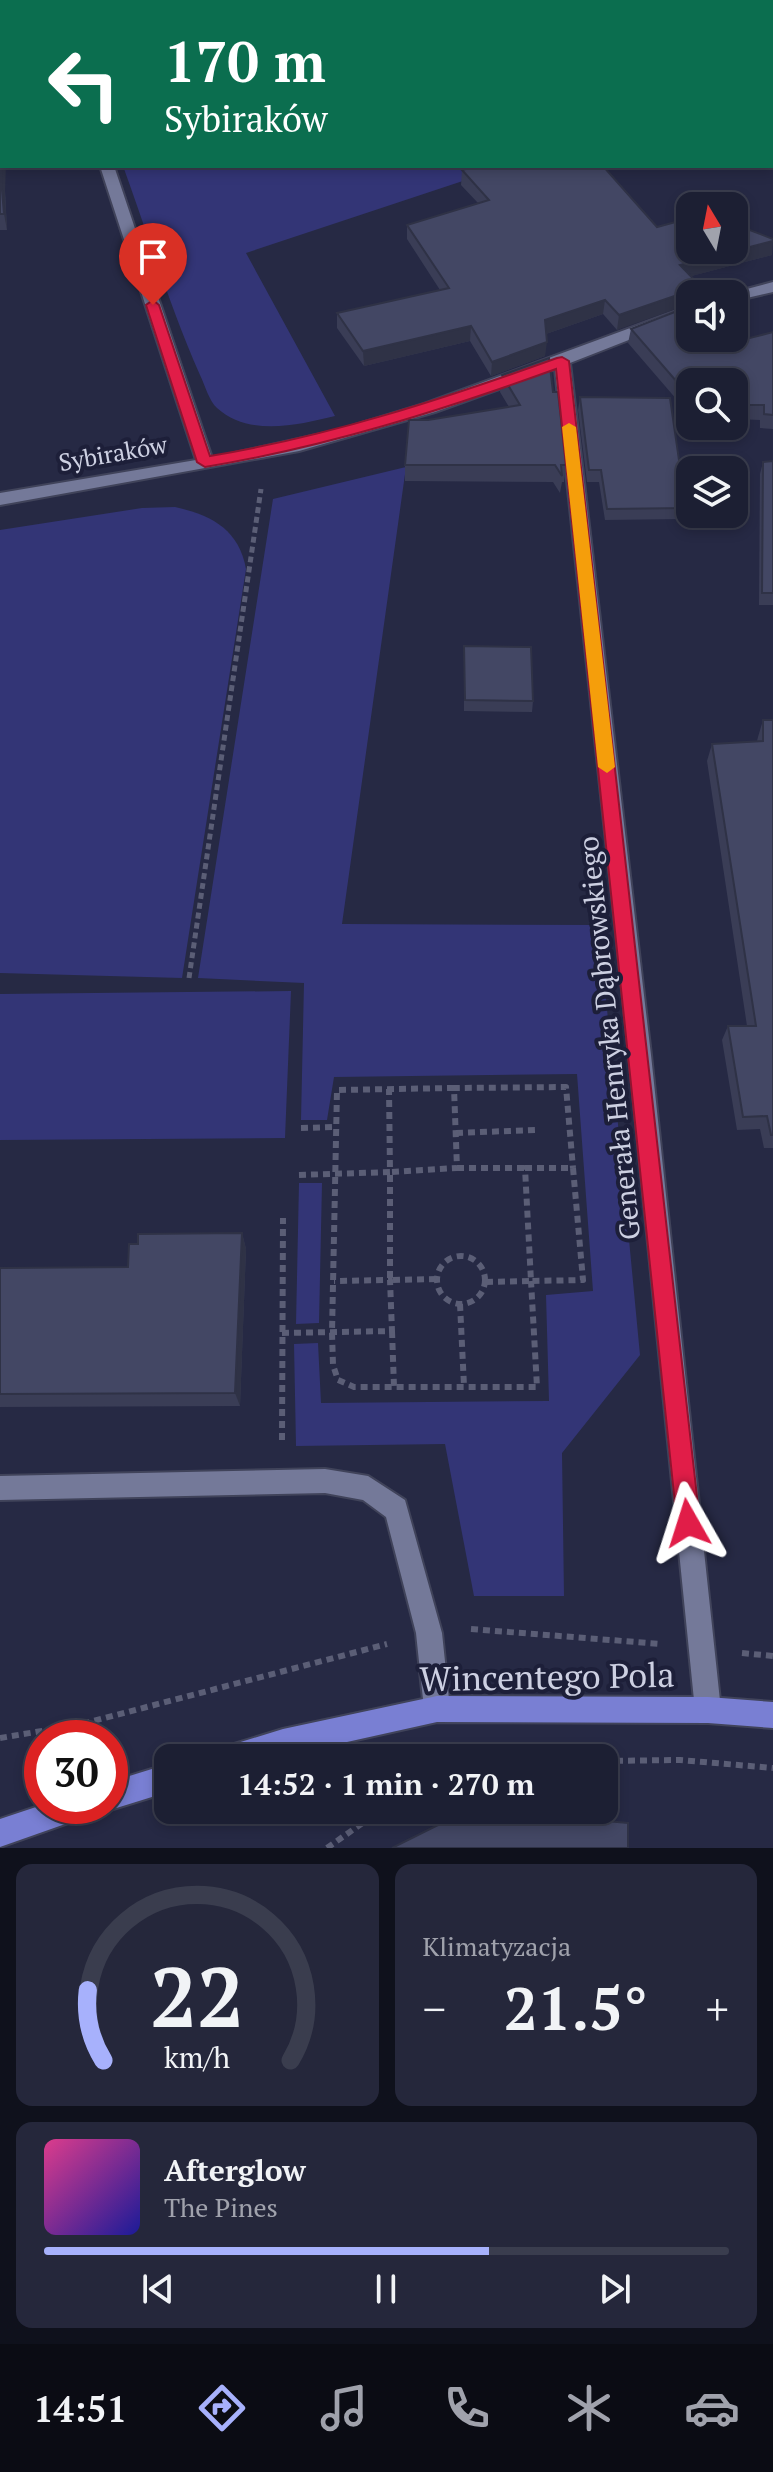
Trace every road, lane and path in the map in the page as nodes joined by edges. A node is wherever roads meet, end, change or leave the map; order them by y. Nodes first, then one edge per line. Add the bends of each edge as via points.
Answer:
1 (108, 168) edge
2 (773, 287) edge
3 (748, 293) edge
4 (676, 316) edge
5 (562, 361) junction
6 (265, 452) junction
7 (205, 462) junction
8 (0, 499) edge
9 (189, 978) dead end
10 (454, 1088) junction
11 (389, 1089) junction
12 (336, 1127) junction
13 (301, 1128) dead end
14 (535, 1130) dead end
15 (456, 1133) junction
16 (457, 1168) junction
17 (525, 1168) junction
18 (573, 1168) junction
19 (390, 1172) junction
20 (299, 1175) dead end
21 (336, 1175) junction
22 (283, 1218) dead end
23 (436, 1279) junction
24 (390, 1280) junction
25 (334, 1281) junction
26 (531, 1281) junction
27 (486, 1282) junction
28 (460, 1304) junction
29 (392, 1331) junction
30 (282, 1333) junction
31 (332, 1333) junction
32 (464, 1386) junction
33 (394, 1387) junction
34 (281, 1481) junction
35 (0, 1488) edge
36 (466, 1628) dead end
37 (429, 1633) junction
38 (701, 1648) junction
39 (773, 1656) edge
40 (437, 1709) junction
41 (708, 1710) junction
42 (773, 1715) edge
43 (0, 1738) edge
44 (276, 1744) edge
45 (618, 1761) edge
46 (773, 1768) edge
47 (154, 1782) edge
48 (128, 1790) edge
49 (26, 1824) edge
50 (361, 1824) edge
51 (0, 1833) edge
52 (327, 1848) edge

1 - 7 street
2 - 3 street
4 - 5 street, Sybiraków
5 - 6 street, Sybiraków via 440,405
5 - 38 street, Generała Henryka Dąbrowskiego
6 - 7 street, Sybiraków
6 - 9 path
7 - 8 street, Sybiraków
10 - 11 path
10 - 15 path
10 - 18 path via 566,1087
11 - 12 path via 337,1090
11 - 19 path
12 - 13 path
12 - 21 path
14 - 15 path
15 - 16 path
16 - 17 path
16 - 19 path
17 - 18 path
17 - 26 path
18 - 26 path via 583,1280
19 - 21 path
19 - 24 path
20 - 21 path
21 - 25 path
22 - 30 path
23 - 24 path
23 - 27 path via 447,1260 462,1256 477,1261
23 - 28 path via 445,1299
24 - 25 path
24 - 29 path
25 - 31 path
26 - 27 path
26 - 32 path via 537,1387
27 - 28 path via 480,1296
28 - 32 path
29 - 31 path
29 - 33 path
30 - 31 path
30 - 34 path
31 - 33 path via 338,1380 354,1387
32 - 33 path
34 - 35 street
34 - 37 street via 368,1488 396,1509
36 - 38 path
37 - 40 street
37 - 43 path via 78,1725
38 - 39 path
38 - 41 street, Generała Henryka Dąbrowskiego
40 - 41 main road, Wincentego Pola
40 - 44 main road, Wincentego Pola
41 - 42 main road, Wincentego Pola
45 - 46 path
47 - 48 main road
49 - 51 main road
50 - 52 path

